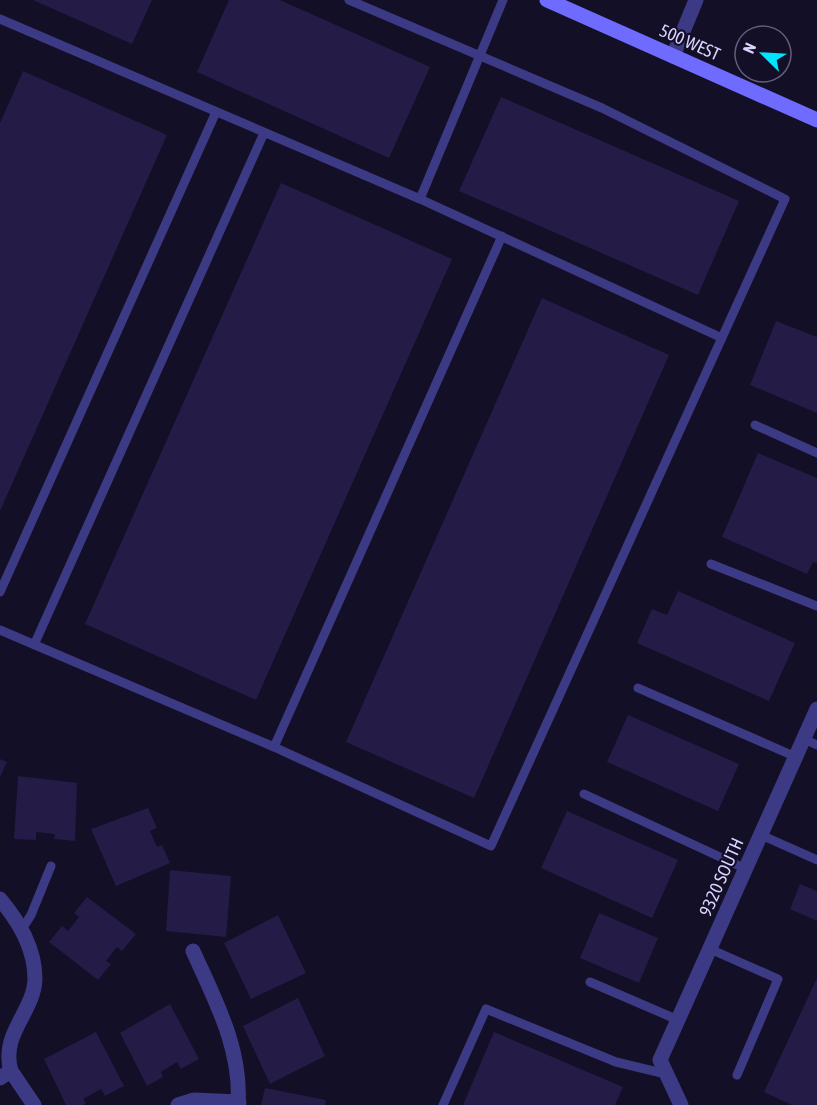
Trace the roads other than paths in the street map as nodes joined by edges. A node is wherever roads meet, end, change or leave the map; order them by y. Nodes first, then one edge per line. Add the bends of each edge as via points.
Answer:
1 (349, 0) edge
2 (503, 0) edge
3 (546, 0) edge
4 (696, 0) edge
5 (0, 19) edge
6 (480, 56) junction
7 (672, 56) junction
8 (216, 112) junction
9 (817, 120) edge
10 (264, 133) junction
11 (420, 199) junction
12 (502, 236) junction
13 (722, 338) junction
14 (755, 425) dead end
15 (817, 453) edge
16 (711, 564) dead end
17 (0, 592) edge
18 (817, 606) edge
19 (0, 630) edge
20 (34, 645) junction
21 (639, 688) dead end
22 (817, 709) edge
23 (810, 742) edge
24 (274, 747) junction
25 (796, 757) junction
26 (584, 795) dead end
27 (761, 835) junction
28 (817, 860) edge
29 (51, 866) dead end
30 (746, 869) junction
31 (0, 899) edge
32 (22, 928) junction
33 (710, 949) junction
34 (193, 951) dead end
35 (590, 982) dead end
36 (678, 1020) junction
37 (663, 1067) junction
38 (5, 1074) edge
39 (737, 1075) dead end
40 (238, 1104) edge
41 (34, 1105) edge
42 (178, 1105) edge
43 (443, 1105) edge
44 (681, 1105) edge

1 - 6 lane
2 - 6 lane
3 - 7 main road, 500 WEST
4 - 7 street
5 - 8 lane
6 - 11 lane
6 - 13 lane via 602,108 785,199
7 - 9 main road, 500 WEST
8 - 10 lane
8 - 17 lane
10 - 11 lane
10 - 20 lane
11 - 12 lane
12 - 13 lane
12 - 24 lane
13 - 24 lane via 491,846
14 - 15 lane
16 - 18 lane
19 - 20 lane
20 - 24 lane
21 - 25 lane
22 - 23 street, 9320 SOUTH
23 - 25 street, 9320 SOUTH
25 - 27 street, 9320 SOUTH
26 - 30 lane
27 - 28 lane
27 - 30 street, 9320 SOUTH
29 - 32 lane
30 - 33 street, 9320 SOUTH
31 - 32 street
32 - 38 street via 35,979 8,1044
33 - 36 street, 9320 SOUTH
33 - 39 lane via 778,979
34 - 40 street via 230,1035
35 - 36 lane
36 - 37 street, 9320 SOUTH
37 - 43 lane via 616,1062 486,1010
37 - 44 street
38 - 41 street
40 - 42 street via 194,1100

